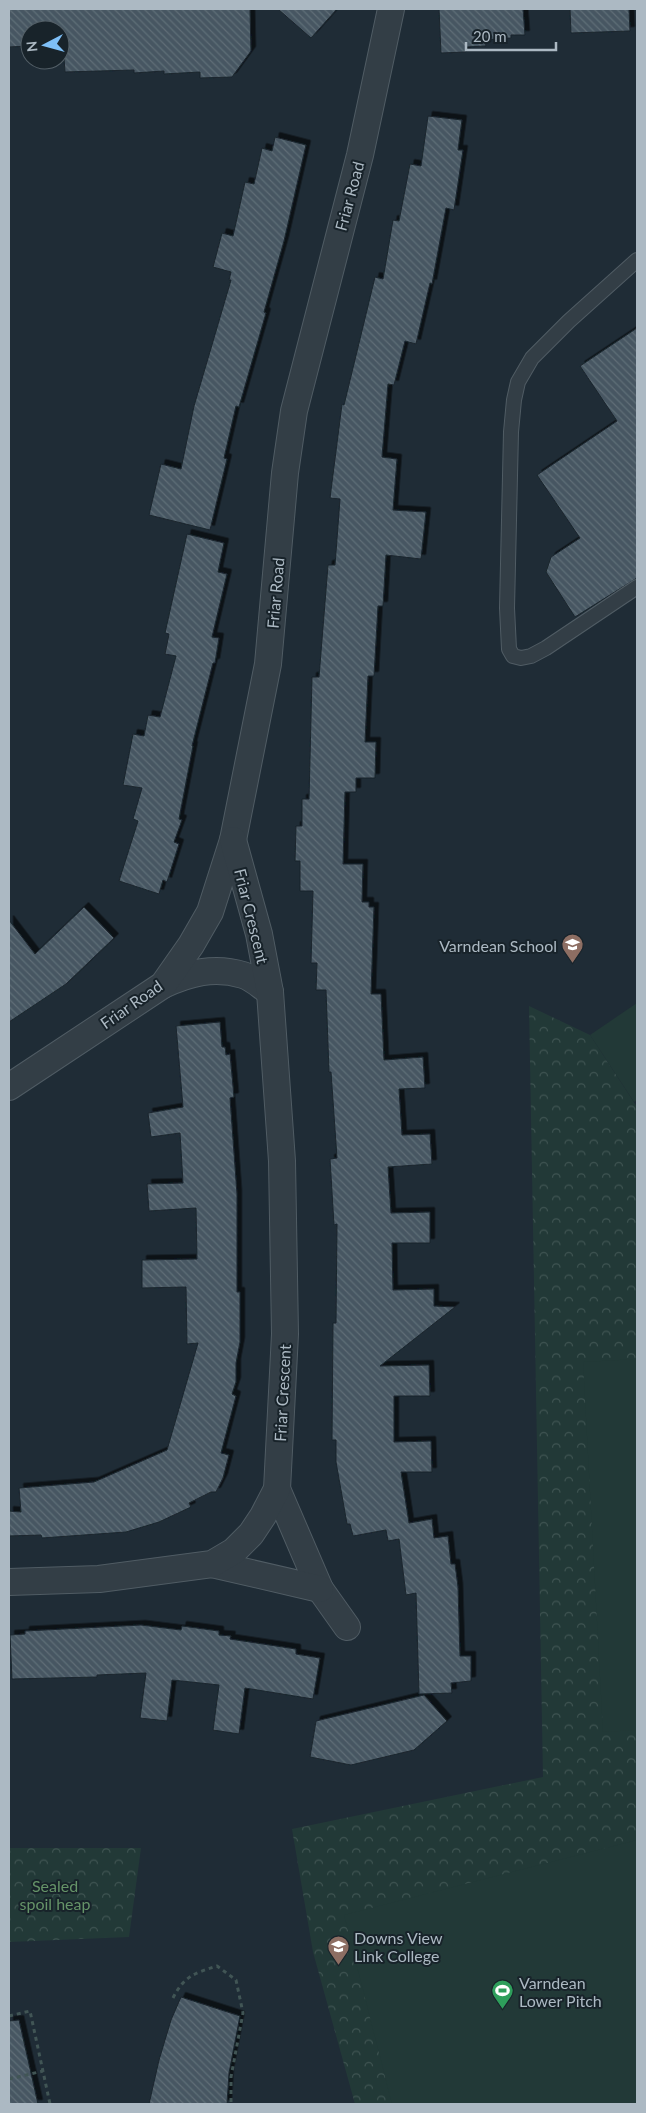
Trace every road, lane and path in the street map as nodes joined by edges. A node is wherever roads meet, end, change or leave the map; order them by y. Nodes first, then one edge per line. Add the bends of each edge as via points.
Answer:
1 (391, 9) edge
2 (637, 260) edge
3 (637, 587) edge
4 (233, 840) junction
5 (162, 985) junction
6 (270, 992) junction
7 (9, 1087) edge
8 (276, 1489) junction
9 (212, 1564) junction
10 (9, 1582) edge
11 (320, 1589) junction
12 (347, 1627) dead end
13 (173, 1998) dead end
14 (9, 2016) edge
15 (43, 2071) junction
16 (9, 2079) edge
17 (50, 2104) edge
18 (231, 2104) edge

1 - 4 street, Friar Road via 360,155 294,411 285,473 268,664
2 - 3 lane via 532,358 518,382 510,432 509,649 513,656 530,656
4 - 5 street, Friar Road via 210,912
4 - 6 street, Friar Crescent via 259,934
5 - 6 street, Friar Crescent via 189,974 219,970 245,975
5 - 7 street, Friar Road
6 - 8 street, Friar Crescent via 282,1161 286,1334
8 - 9 street, Friar Crescent via 251,1534 234,1551
8 - 11 street
9 - 10 street, Friar Crescent via 99,1579
9 - 11 street
11 - 12 street
13 - 18 path via 191,1974 217,1966 236,1980 243,2013 231,2078
14 - 15 path via 30,2011
15 - 16 path
15 - 17 path

